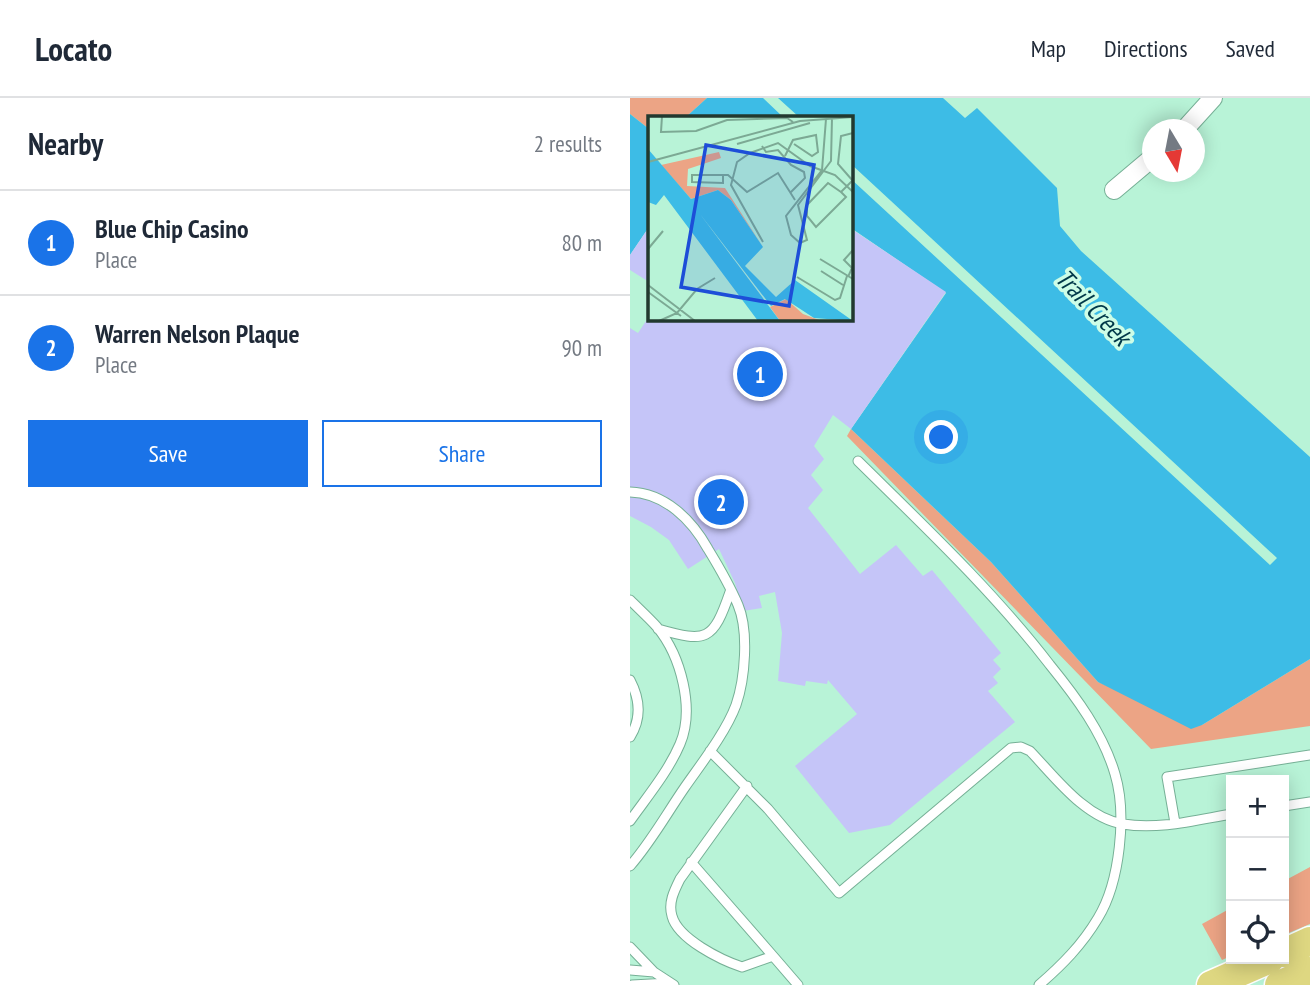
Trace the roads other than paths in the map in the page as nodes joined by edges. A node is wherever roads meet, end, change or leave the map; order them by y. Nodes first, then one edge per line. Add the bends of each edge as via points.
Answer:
1 (1213, 98) edge
2 (1194, 119) edge
3 (1142, 167) edge
4 (1114, 190) dead end
5 (858, 461) dead end
6 (630, 492) edge
7 (730, 592) junction
8 (630, 600) edge
9 (658, 629) junction
10 (630, 680) edge
11 (630, 737) edge
12 (710, 751) junction
13 (1310, 755) edge
14 (747, 786) junction
15 (1310, 802) edge
16 (1289, 805) edge
17 (1226, 815) edge
18 (630, 821) edge
19 (1175, 823) junction
20 (1120, 824) junction
21 (691, 862) junction
22 (631, 866) edge
23 (1310, 941) edge
24 (630, 947) edge
25 (1289, 951) edge
26 (773, 956) junction
27 (1258, 964) edge
28 (630, 970) edge
29 (1310, 971) edge
30 (654, 972) junction
31 (672, 984) edge
32 (632, 985) edge
33 (798, 985) edge
34 (1039, 985) edge
35 (1210, 985) edge
36 (1279, 985) edge

1 - 2 street
3 - 4 street
5 - 20 lane via 946,547 1071,691 1102,742 1115,775
6 - 7 lane via 656,498 677,510 698,531
7 - 9 lane via 720,622 703,636
7 - 12 lane via 743,624 742,674 736,706
8 - 9 lane
9 - 18 lane via 680,675 686,722 670,763
10 - 11 lane via 639,709
12 - 14 lane
12 - 22 lane
13 - 19 lane via 1167,777
14 - 20 lane via 839,893 1012,748 1030,751 1075,797
14 - 21 lane
15 - 16 lane
17 - 19 lane
19 - 20 lane
20 - 34 lane via 1112,883 1100,916 1071,956
21 - 26 lane
21 - 26 lane via 670,907 683,932 712,955 742,967
23 - 25 main road
24 - 30 lane
26 - 33 lane
27 - 35 main road
28 - 30 lane
29 - 36 main road
30 - 31 lane
31 - 32 lane

